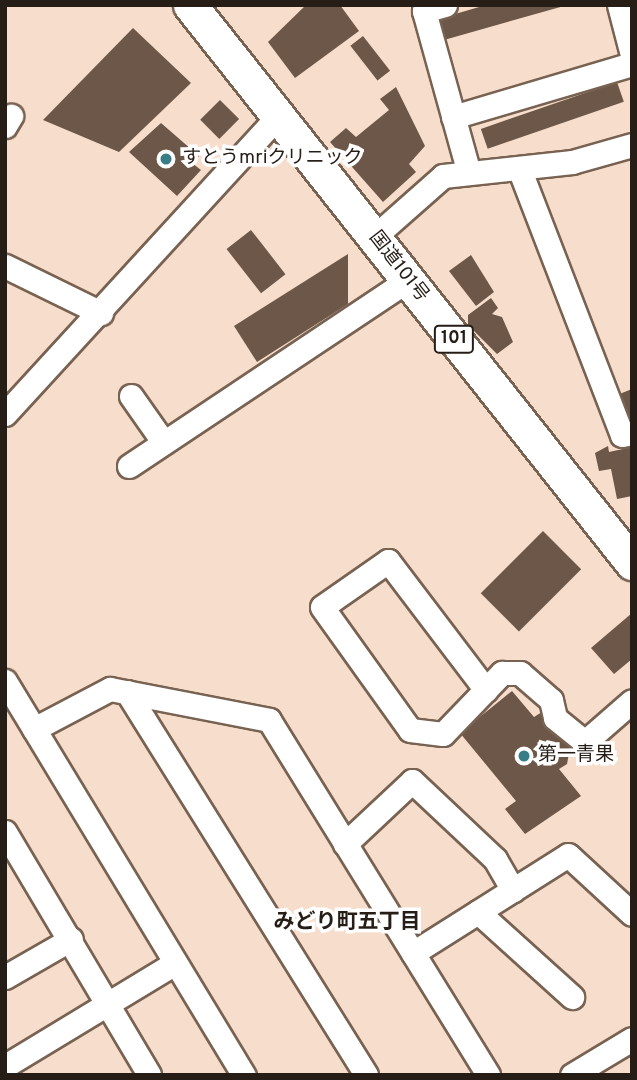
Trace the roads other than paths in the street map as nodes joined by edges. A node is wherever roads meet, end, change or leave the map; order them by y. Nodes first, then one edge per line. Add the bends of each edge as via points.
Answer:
1 (190, 5) edge
2 (445, 5) edge
3 (619, 5) edge
4 (632, 55) edge
5 (632, 64) edge
6 (278, 115) junction
7 (453, 117) junction
8 (632, 145) edge
9 (519, 168) junction
10 (469, 173) junction
11 (374, 237) junction
12 (5, 266) edge
13 (408, 280) junction
14 (100, 313) junction
15 (131, 396) dead end
16 (5, 414) edge
17 (632, 433) edge
18 (164, 443) junction
19 (129, 466) dead end
20 (632, 563) edge
21 (5, 681) edge
22 (486, 690) junction
23 (127, 692) junction
24 (632, 702) edge
25 (34, 729) junction
26 (5, 832) edge
27 (345, 844) junction
28 (513, 890) junction
29 (478, 912) junction
30 (632, 914) edge
31 (71, 939) junction
32 (413, 953) junction
33 (175, 963) junction
34 (5, 977) edge
35 (572, 997) dead end
36 (105, 1006) junction
37 (632, 1039) edge
38 (5, 1066) edge
39 (149, 1075) edge
40 (244, 1075) edge
41 (366, 1075) edge
42 (488, 1075) edge
43 (572, 1075) edge

1 - 6 highway, 国道101号 / 101
2 - 7 street via 424,11
3 - 4 street
5 - 7 street
6 - 11 highway, 国道101号 / 101
6 - 14 street
7 - 10 street
8 - 9 street via 572,162
9 - 10 street
9 - 17 street via 622,435
10 - 11 street via 443,176
11 - 13 highway, 国道101号 / 101
12 - 14 street
13 - 18 street
13 - 20 highway, 国道101号 / 101
14 - 16 street
15 - 18 street
18 - 19 street
21 - 25 street
22 - 22 street via 443,734 410,730 323,607 388,561
22 - 24 street via 502,673 520,673 551,700 555,718 585,742
23 - 25 street via 110,689
23 - 27 street via 269,720
23 - 41 street
25 - 33 street
26 - 31 street
27 - 28 street via 412,781 495,859
27 - 32 street
28 - 29 street
28 - 30 street via 568,855
29 - 32 street
29 - 35 street
31 - 34 street
31 - 36 street
32 - 42 street
33 - 36 street
33 - 40 street
36 - 38 street
36 - 39 street
37 - 43 street

